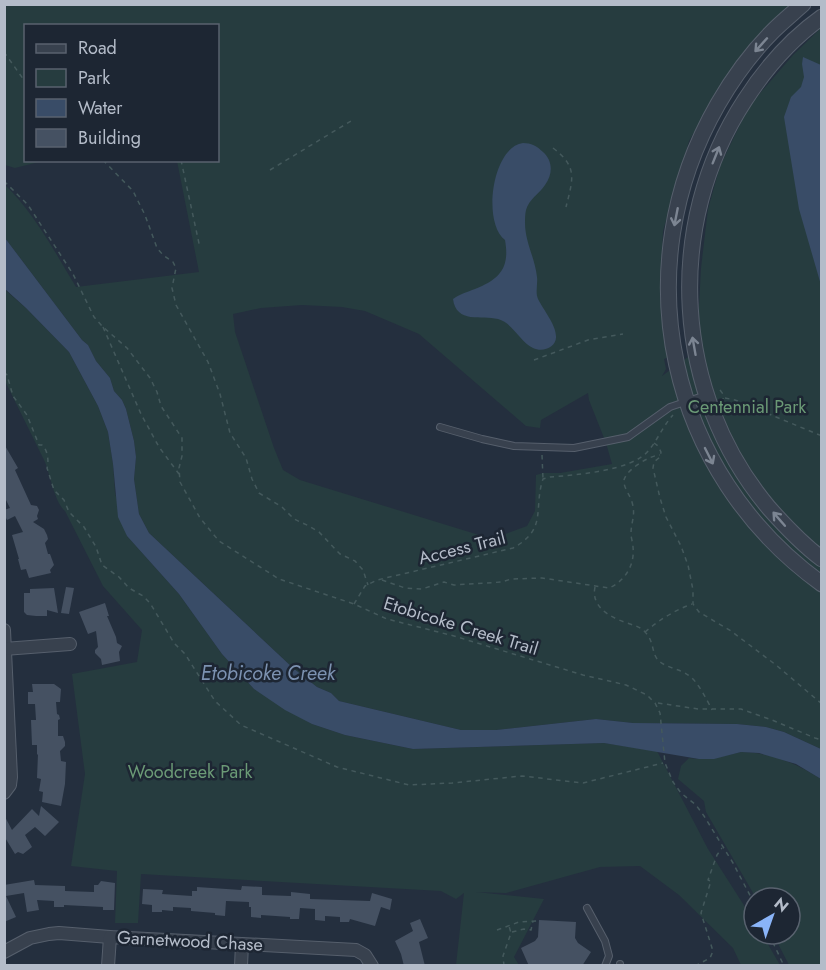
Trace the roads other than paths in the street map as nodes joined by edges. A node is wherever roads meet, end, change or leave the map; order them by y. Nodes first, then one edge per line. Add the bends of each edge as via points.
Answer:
1 (803, 4) edge
2 (822, 17) edge
3 (712, 392) junction
4 (686, 402) junction
5 (440, 427) dead end
6 (822, 559) edge
7 (822, 584) edge
8 (4, 630) edge
9 (70, 644) dead end
10 (5, 650) edge
11 (4, 793) edge
12 (587, 908) dead end
13 (110, 937) junction
14 (242, 944) junction
15 (4, 952) edge
16 (108, 966) edge
17 (241, 966) edge
18 (372, 966) edge
19 (605, 966) edge

1 -> 4 street via 754,53 719,102 682,187 671,245 669,302 671,336
3 -> 2 street via 696,357 690,306 692,245 703,191 726,132 752,90 787,47
3 - 4 lane
6 -> 3 street via 784,525 747,480 722,434
4 - 5 lane via 670,407 628,437 574,448 514,446
4 -> 7 street via 715,467 748,516 784,555
8 - 10 street
9 - 10 street
10 - 11 street via 11,777
12 - 19 lane via 605,940 609,956
13 - 14 street, Garnetwood Chase
13 - 15 street, Garnetwood Chase via 49,934 30,938
13 - 16 street
14 - 17 street
14 - 18 street, Garnetwood Chase via 356,950

